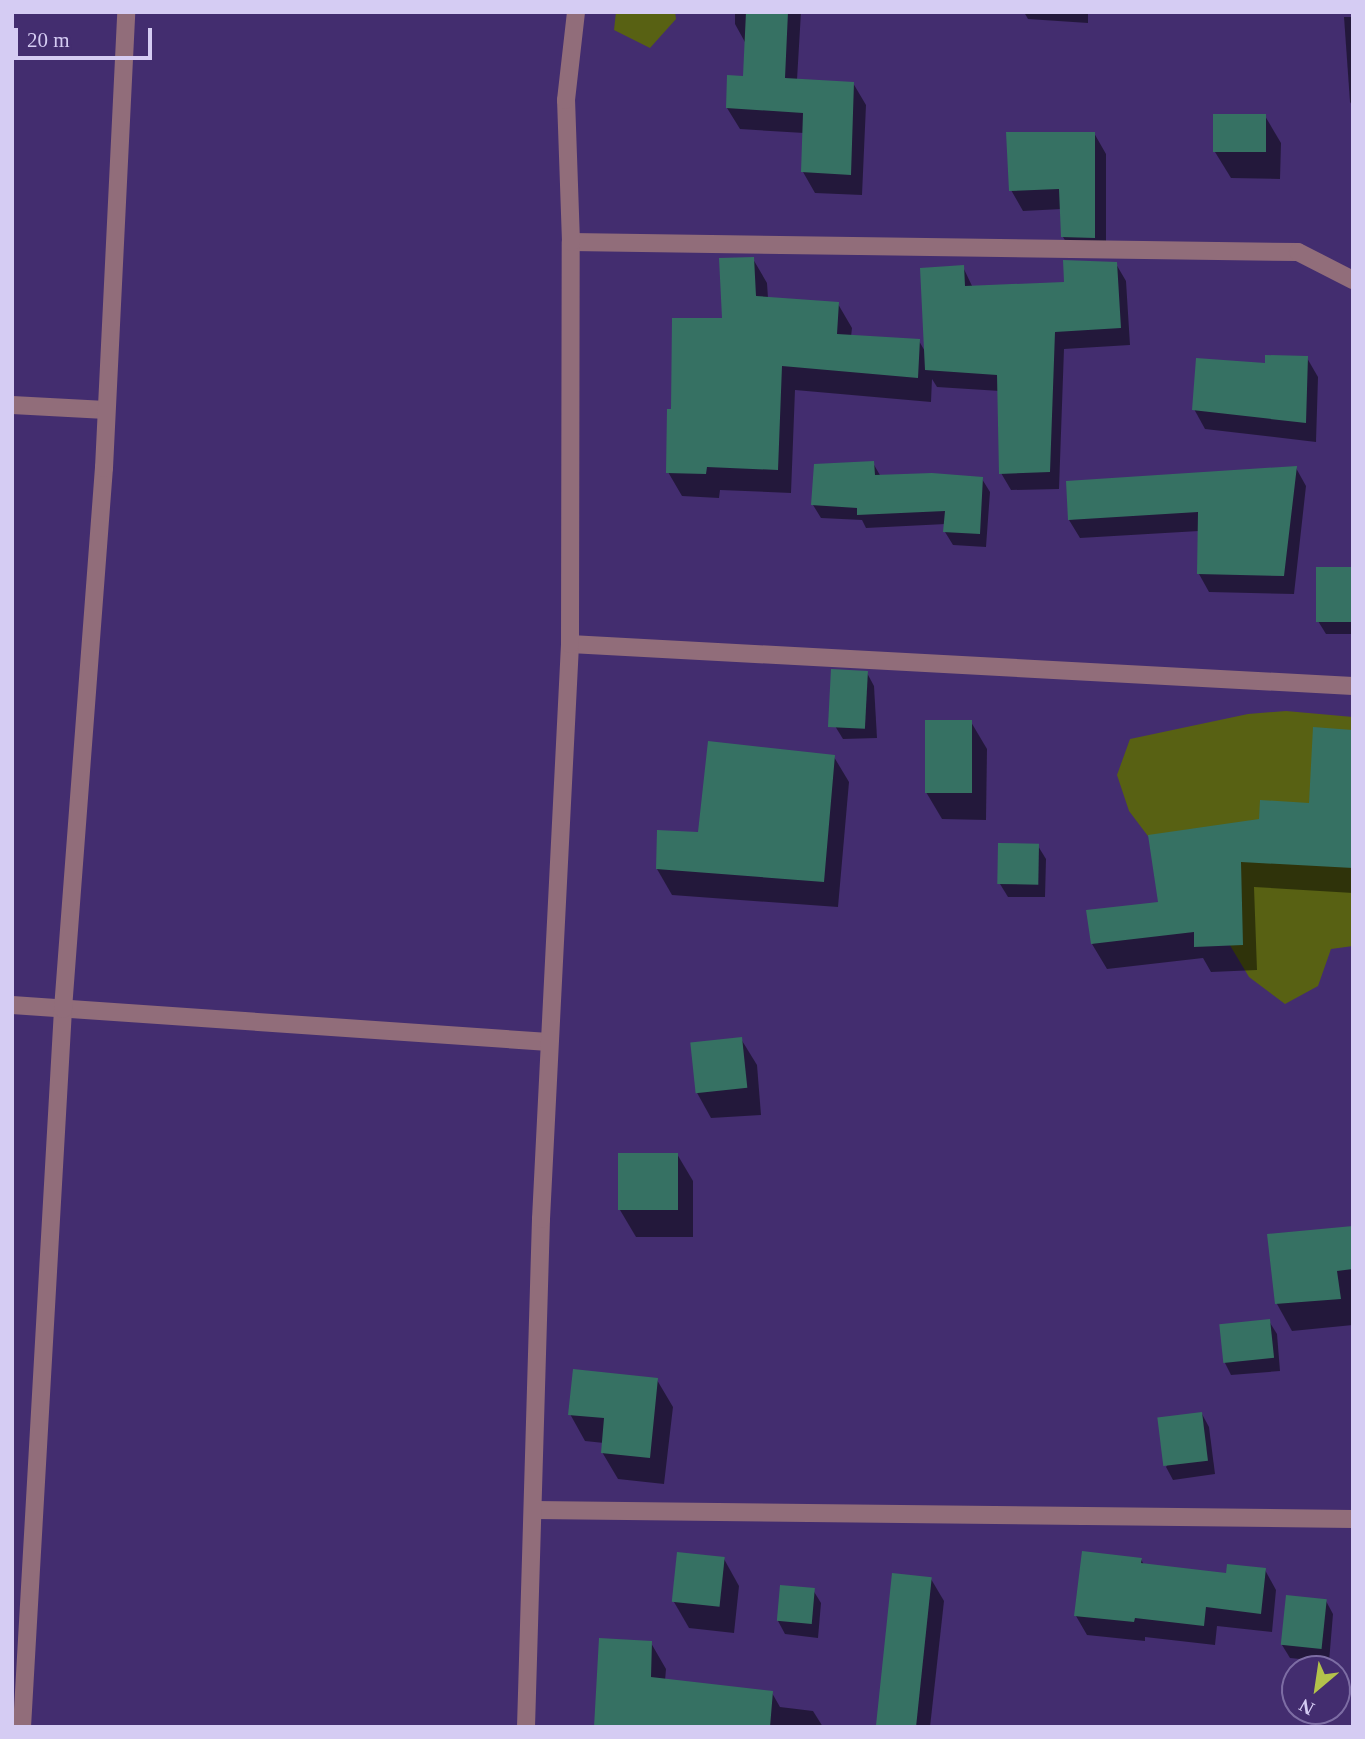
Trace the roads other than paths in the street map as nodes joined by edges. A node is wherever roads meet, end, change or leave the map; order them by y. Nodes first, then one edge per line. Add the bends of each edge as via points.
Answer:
1 (126, 12) edge
2 (576, 12) edge
3 (570, 242) junction
4 (1353, 280) edge
5 (12, 405) edge
6 (106, 410) junction
7 (570, 644) junction
8 (1353, 686) edge
9 (12, 1005) edge
10 (63, 1009) junction
11 (549, 1042) junction
12 (534, 1510) junction
13 (1353, 1520) edge
14 (22, 1727) edge
15 (526, 1727) edge

1 - 6 street
2 - 3 street via 566,100
3 - 4 street via 1298,252
3 - 7 street
5 - 6 street
6 - 10 street
7 - 8 street
7 - 11 street
9 - 10 street
10 - 11 street
10 - 14 street
11 - 12 street
12 - 13 street
12 - 15 street

